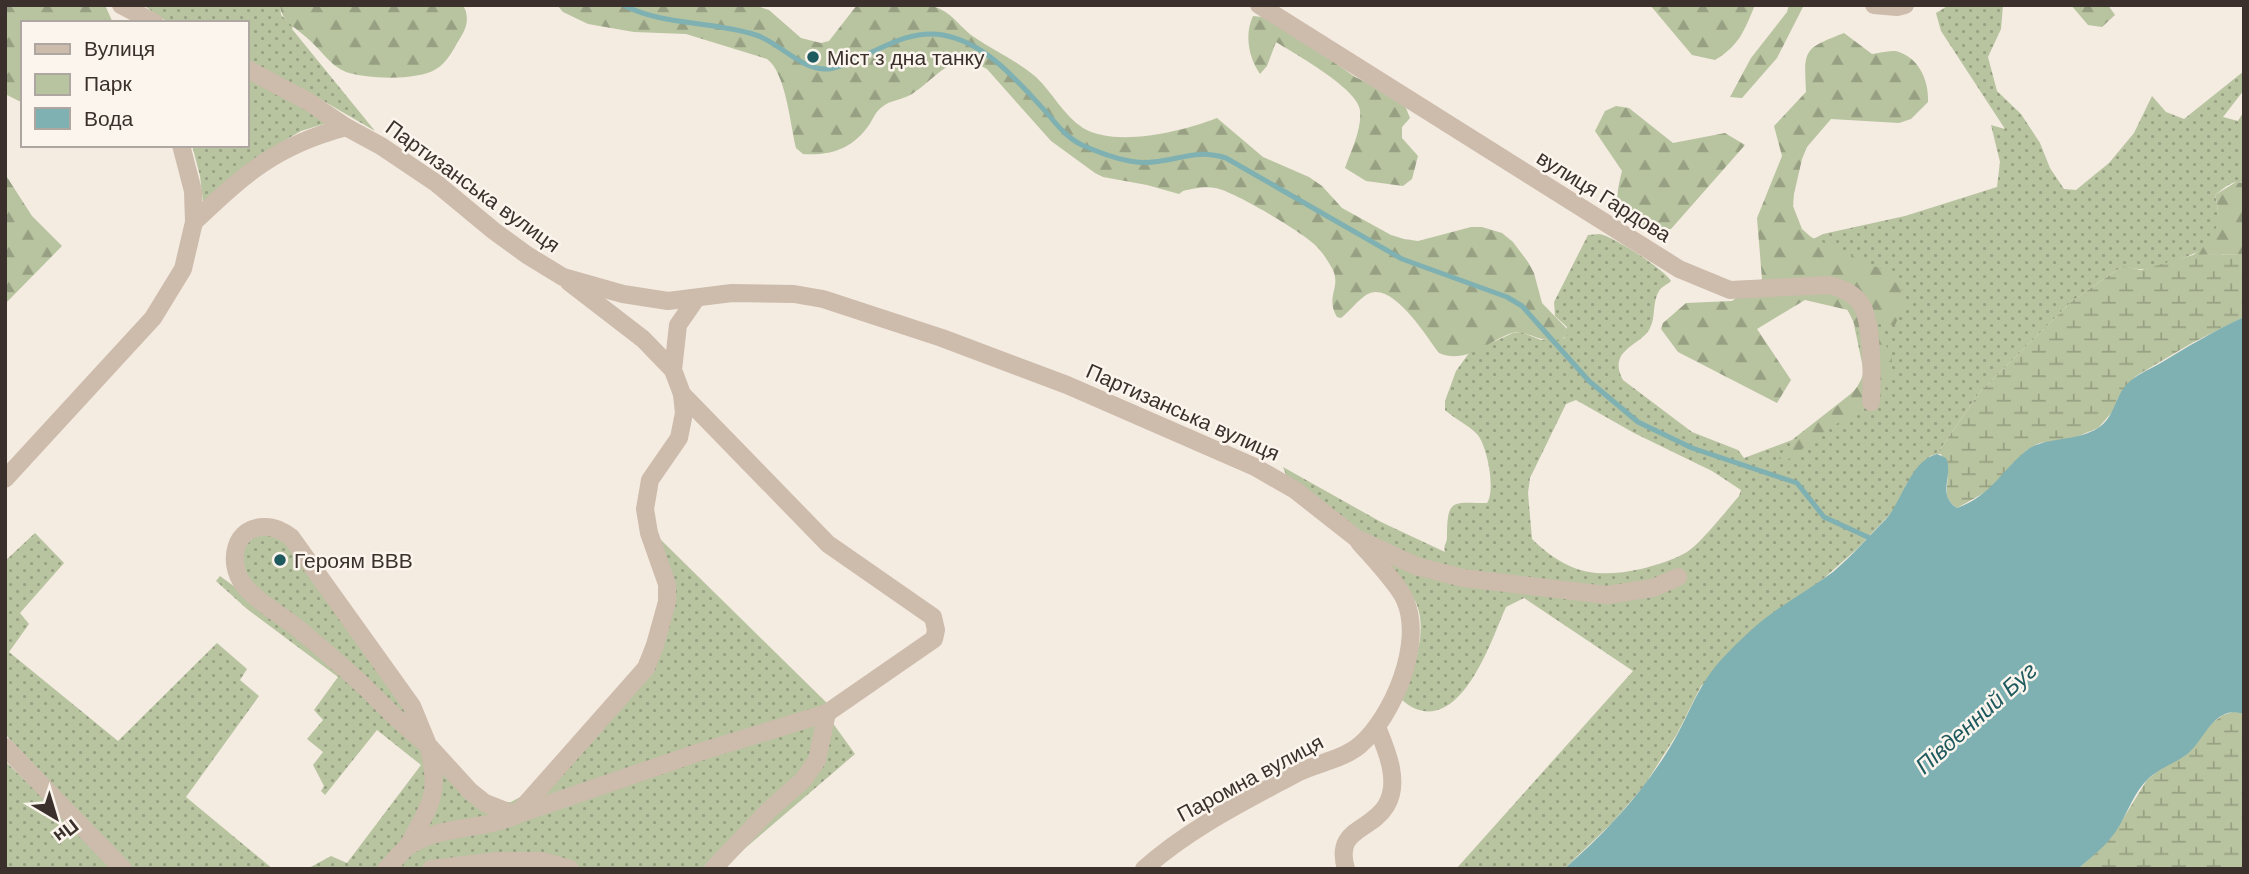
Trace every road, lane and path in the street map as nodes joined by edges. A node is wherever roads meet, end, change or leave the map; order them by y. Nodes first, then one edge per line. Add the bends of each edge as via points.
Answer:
1 (119, 5) edge
2 (1259, 5) edge
3 (1874, 5) edge
4 (1905, 5) edge
5 (151, 21) edge
6 (248, 70) edge
7 (346, 127) junction
8 (182, 147) edge
9 (194, 222) junction
10 (563, 277) junction
11 (695, 299) junction
12 (673, 370) junction
13 (682, 394) junction
14 (1871, 402) dead end
15 (5, 478) edge
16 (1356, 538) junction
17 (1678, 576) dead end
18 (827, 713) junction
19 (1377, 727) junction
20 (428, 745) junction
21 (5, 747) edge
22 (516, 815) junction
23 (408, 846) junction
24 (123, 869) edge
25 (386, 869) edge
26 (432, 869) edge
27 (570, 869) edge
28 (713, 869) edge
29 (1144, 869) edge
30 (1346, 869) edge

1 - 5 street
2 - 14 street, вулиця Гардова via 1679,269 1730,290 1829,285 1844,289 1861,303 1867,317
3 - 4 street
6 - 7 street, Партизанська вулиця
7 - 9 street via 288,147 255,167
7 - 10 street, Партизанська вулиця via 436,183 494,231
8 - 9 street via 193,191
9 - 15 street via 183,269 153,318
10 - 11 street, Партизанська вулиця via 623,294 668,301
10 - 12 street, Партизанська вулиця via 643,339
11 - 12 street, Партизанська вулиця via 678,324
11 - 16 street, Партизанська вулиця via 732,293 793,294 823,299 942,338 1067,385 1255,467
12 - 13 street, Партизанська вулиця
13 - 18 street, Партизанська вулиця via 828,544 933,617 934,639
13 - 22 street via 679,438 650,480 645,509 667,584 667,602 651,657 612,709
16 - 17 street, Партизанська вулиця via 1416,566 1463,578 1607,595 1653,588
16 - 19 street, Паромна вулиця via 1404,598 1412,630 1401,680
18 - 22 street
18 - 28 street via 817,760 803,780
19 - 29 street, Паромна вулиця via 1350,752 1300,772 1223,815 1175,843
19 - 30 street via 1390,765 1391,792 1378,816 1348,837 1343,855
20 - 20 street via 343,666 244,587 233,561 236,544 244,534 265,526 291,537 412,706
20 - 22 street via 485,803
20 - 23 street via 436,781 430,806
21 - 24 street
22 - 23 street via 435,833
23 - 25 street
26 - 27 street via 542,861

